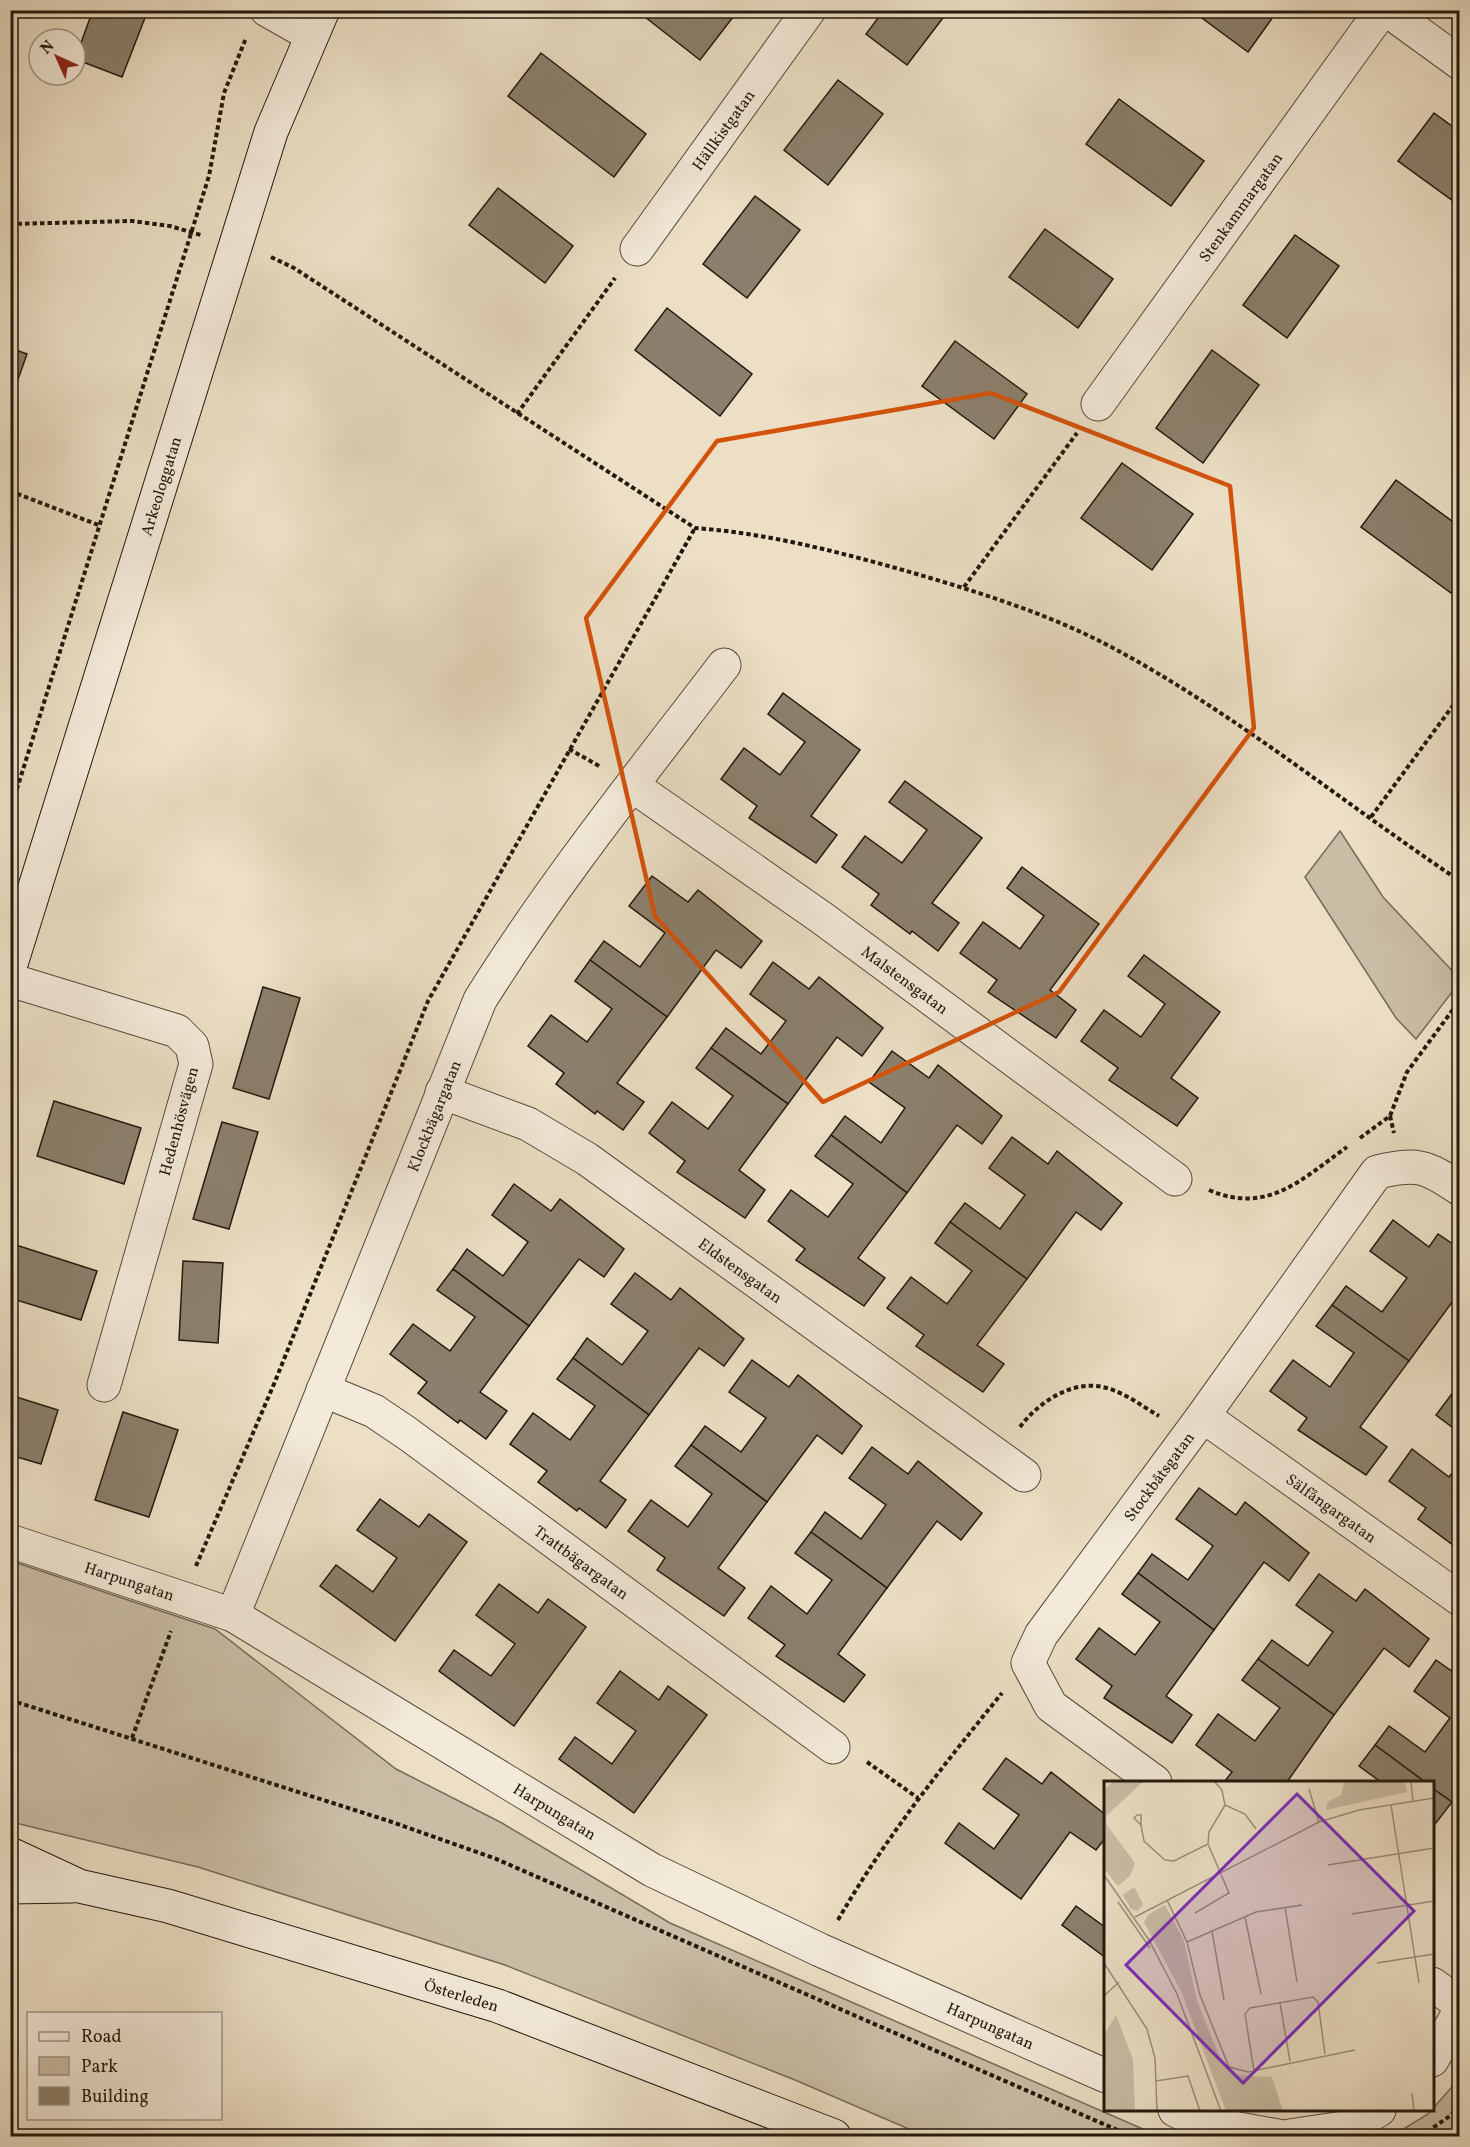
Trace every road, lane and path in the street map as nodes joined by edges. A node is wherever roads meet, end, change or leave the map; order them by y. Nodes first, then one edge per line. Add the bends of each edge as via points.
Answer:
1 (809, 10) edge
2 (1382, 10) edge
3 (1387, 10) edge
4 (258, 20) edge
5 (317, 23) edge
6 (1460, 63) edge
7 (10, 224) edge
8 (190, 232) junction
9 (235, 243) junction
10 (636, 249) joint
11 (1098, 404) joint
12 (516, 414) junction
13 (10, 491) edge
14 (100, 526) junction
15 (964, 587) junction
16 (724, 665) dead end
17 (1460, 696) edge
18 (633, 786) junction
19 (10, 811) edge
20 (1371, 817) junction
21 (1460, 881) edge
22 (10, 967) edge
23 (10, 980) edge
24 (1460, 1000) edge
25 (442, 1092) junction
26 (1175, 1179) joint
27 (1460, 1189) edge
28 (104, 1385) dead end
29 (323, 1390) junction
30 (1203, 1416) junction
31 (998, 1455) junction
32 (1024, 1475) dead end
33 (10, 1541) edge
34 (1460, 1599) edge
35 (233, 1615) junction
36 (1028, 1663) junction
37 (10, 1700) edge
38 (833, 1747) joint
39 (1154, 1781) edge
40 (918, 1798) junction
41 (10, 1854) edge
42 (79, 1886) junction
43 (10, 1887) edge
44 (820, 1950) junction
45 (1434, 1985) edge
46 (1460, 2004) edge
47 (1460, 2011) edge
48 (1434, 2056) edge
49 (1104, 2075) edge
50 (1460, 2105) edge
51 (1180, 2111) edge
52 (1376, 2111) edge
53 (834, 2136) edge
54 (1131, 2136) edge
55 (1278, 2136) edge
56 (1289, 2136) edge
57 (1421, 2136) edge

1 - 10 street, Hällkistgatan
2 - 11 street, Stenkammargatan
3 - 6 street
4 - 5 street
4 - 8 path via 224,93 209,177
5 - 9 street, Arkeologgatan via 271,132
7 - 8 path via 132,221
8 - 9 path
8 - 14 path
9 - 12 path via 294,268
9 - 22 street, Arkeologgatan
10 - 12 path
11 - 15 path
12 - 15 path via 695,528 839,552
13 - 14 path
14 - 19 path
15 - 20 path via 1040,614 1114,648 1199,699
16 - 18 street, Klockbägargatan
17 - 20 path
18 - 25 street, Klockbägargatan via 562,876 480,1000
18 - 26 street, Malstensgatan via 822,918
20 - 21 path
23 - 28 street, Hedenhösvägen via 177,1031 192,1046 196,1064
24 - 26 path via 1407,1072 1390,1116 1317,1168 1269,1197 1237,1200 1210,1190 1184,1169
25 - 29 street, Klockbägargatan
25 - 31 street, Eldstensgatan via 528,1124 587,1159
27 - 30 street, Stockbåtsgatan via 1434,1171 1410,1166 1377,1172
29 - 35 street, Klockbägargatan
29 - 38 street, Trattbägargatan via 374,1411 408,1434
30 - 31 path via 1177,1426 1120,1393 1096,1386 1079,1388 1057,1395 1029,1415
30 - 34 street, Sälfångargatan
30 - 36 street, Stockbåtsgatan via 1041,1635
31 - 32 street, Eldstensgatan
33 - 35 street, Harpungatan
35 - 44 street, Harpungatan via 652,1870
36 - 39 street via 1051,1706
36 - 40 path
37 - 54 path via 367,1813 494,1858
38 - 40 path via 838,1740
40 - 44 path via 867,1868
41 - 42 street, Österleden
42 - 43 street, Österleden
42 - 53 street, Österleden via 168,1906 498,2006
44 - 49 street, Harpungatan
45 - 46 street
47 - 48 street
50 - 57 path
51 - 55 street via 1200,2122
52 - 56 street via 1350,2127

